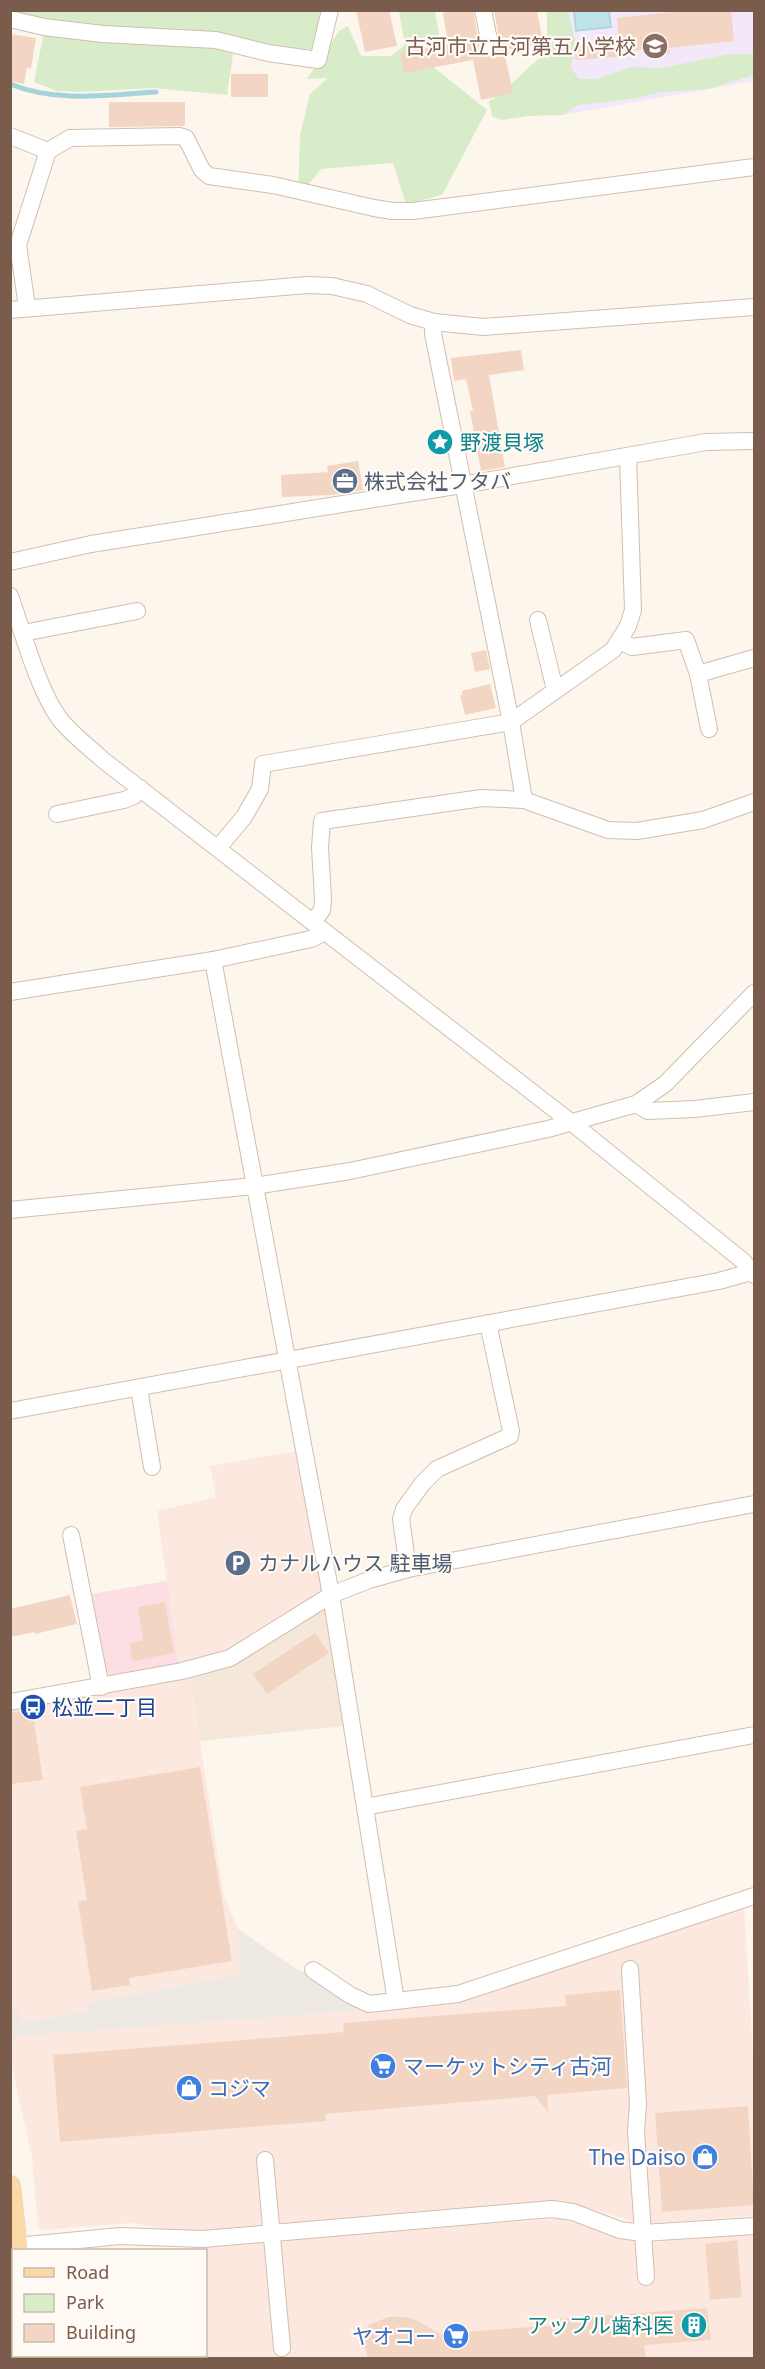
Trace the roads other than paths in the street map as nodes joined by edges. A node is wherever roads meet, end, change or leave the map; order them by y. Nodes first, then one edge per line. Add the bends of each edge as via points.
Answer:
1 (330, 10) edge
2 (483, 10) edge
3 (10, 19) edge
4 (490, 45) dead end
5 (10, 136) edge
6 (48, 151) junction
7 (754, 167) edge
8 (14, 243) edge
9 (19, 308) edge
10 (754, 308) edge
11 (434, 322) junction
12 (754, 441) edge
13 (628, 456) junction
14 (462, 484) junction
15 (10, 562) edge
16 (10, 596) edge
17 (137, 611) dead end
18 (538, 620) dead end
19 (23, 633) junction
20 (620, 642) junction
21 (754, 658) edge
22 (698, 674) junction
23 (555, 690) junction
24 (511, 722) junction
25 (709, 729) dead end
26 (140, 788) junction
27 (524, 800) junction
28 (754, 802) edge
29 (57, 814) dead end
30 (218, 848) junction
31 (319, 927) junction
32 (213, 960) junction
33 (10, 992) edge
34 (754, 993) edge
35 (754, 1101) edge
36 (636, 1104) junction
37 (572, 1123) junction
38 (254, 1186) junction
39 (10, 1210) edge
40 (754, 1273) edge
41 (488, 1323) junction
42 (288, 1360) junction
43 (139, 1388) junction
44 (10, 1411) edge
45 (152, 1467) dead end
46 (754, 1504) edge
47 (71, 1535) dead end
48 (408, 1569) junction
49 (331, 1595) junction
50 (100, 1687) junction
51 (10, 1702) edge
52 (754, 1735) edge
53 (365, 1807) junction
54 (748, 1898) edge
55 (630, 1969) dead end
56 (313, 1970) dead end
57 (396, 2001) junction
58 (265, 2160) dead end
59 (10, 2186) edge
60 (754, 2226) edge
61 (271, 2233) junction
62 (643, 2234) junction
63 (17, 2248) edge
64 (646, 2277) dead end
65 (282, 2348) dead end

1 - 3 street via 318,60 216,40 103,34
2 - 4 street
5 - 6 street
6 - 7 street via 70,138 179,136 186,138 202,171 209,176 273,185 392,211
6 - 8 street
8 - 9 street
9 - 11 street via 308,285 367,294
10 - 11 street via 483,327
11 - 14 street via 433,334
12 - 13 street via 706,442
13 - 14 street
13 - 20 street via 633,601
14 - 15 street via 91,544
14 - 24 street
16 - 19 street
17 - 19 street
18 - 23 street
19 - 26 street via 46,697 59,717
20 - 22 street via 632,647 686,640
20 - 23 street
21 - 22 street
22 - 25 street
23 - 24 street
24 - 27 street
24 - 30 street via 263,764 260,789 244,817
26 - 29 street via 124,800
26 - 30 street
27 - 28 street via 608,830 637,831 703,820
27 - 31 street via 483,798 322,821 323,899
30 - 31 street
31 - 32 street via 311,939
31 - 37 street
32 - 33 street
32 - 38 street
34 - 36 street via 672,1078
35 - 36 street via 648,1111
36 - 37 street
37 - 38 street via 350,1171
37 - 40 street
38 - 39 street
38 - 42 street
40 - 41 street
41 - 42 street
41 - 48 street via 510,1436 437,1469 404,1509 401,1519
42 - 43 street
42 - 49 street
43 - 44 street
43 - 45 street
46 - 48 street
47 - 50 street
48 - 49 street
49 - 50 street via 230,1658
49 - 53 street
50 - 51 street
52 - 53 street
53 - 57 street
54 - 57 street via 458,1994
55 - 62 street
56 - 57 street via 369,2004
58 - 61 street
59 - 63 main road
60 - 62 street
61 - 62 street via 552,2210 573,2212 620,2230
61 - 63 street via 188,2240 120,2236
61 - 65 street
62 - 64 street

